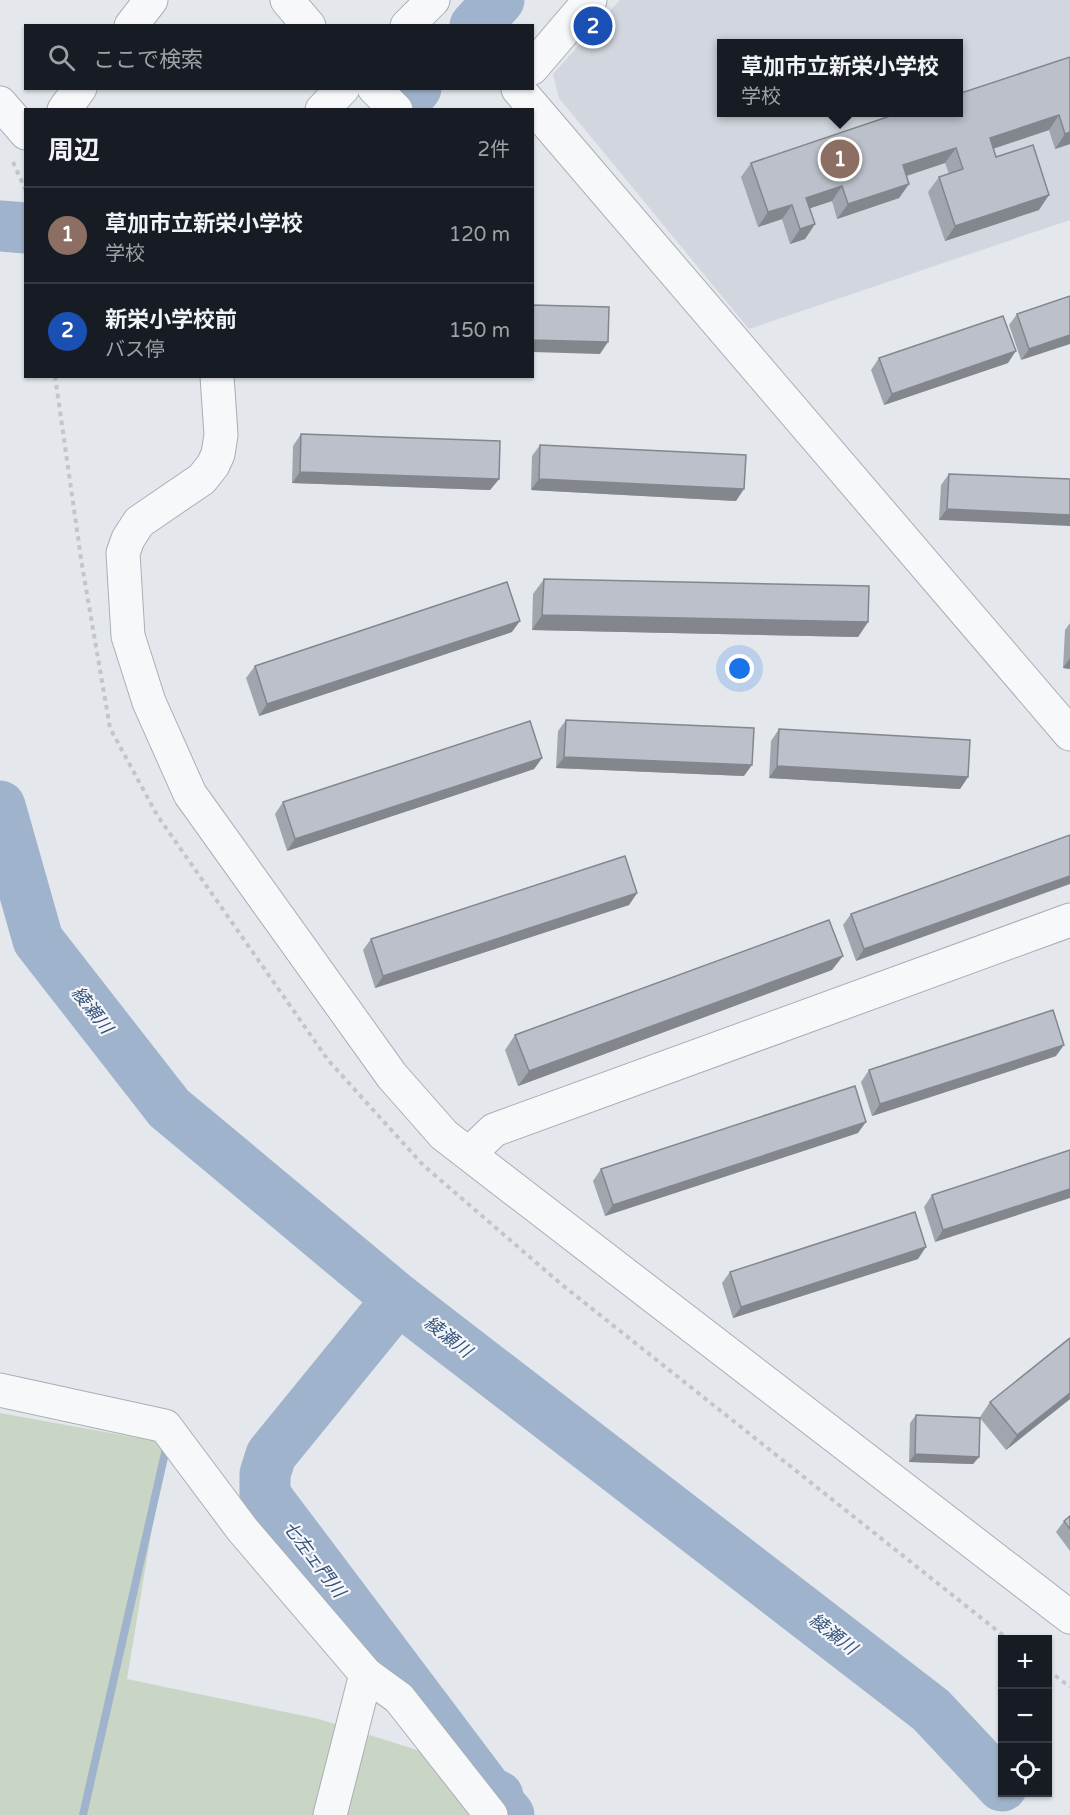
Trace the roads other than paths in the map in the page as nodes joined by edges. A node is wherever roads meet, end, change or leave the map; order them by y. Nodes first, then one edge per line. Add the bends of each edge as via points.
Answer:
1 (151, 0) edge
2 (287, 0) edge
3 (433, 0) edge
4 (590, 0) edge
5 (133, 24) edge
6 (307, 24) edge
7 (410, 24) edge
8 (534, 68) edge
9 (79, 90) edge
10 (342, 90) edge
11 (518, 90) edge
12 (0, 103) edge
13 (65, 108) edge
14 (324, 108) edge
15 (533, 108) edge
16 (534, 109) edge
17 (17, 144) edge
18 (217, 378) edge
19 (1070, 734) edge
20 (1070, 920) edge
21 (470, 1153) junction
22 (0, 1390) edge
23 (1070, 1617) edge
24 (366, 1674) junction
25 (330, 1815) edge
26 (491, 1815) edge

1 - 5 street
2 - 6 street
3 - 7 street
4 - 8 street
9 - 13 street
10 - 14 street
11 - 15 street
12 - 17 street
16 - 19 street
18 - 21 street via 221,435 213,465 202,479 139,522 123,553 128,636 149,702 197,804 392,1076 444,1135
20 - 21 street via 494,1130
21 - 23 street
22 - 24 street via 165,1426 242,1529
24 - 25 street
24 - 26 street via 399,1698

